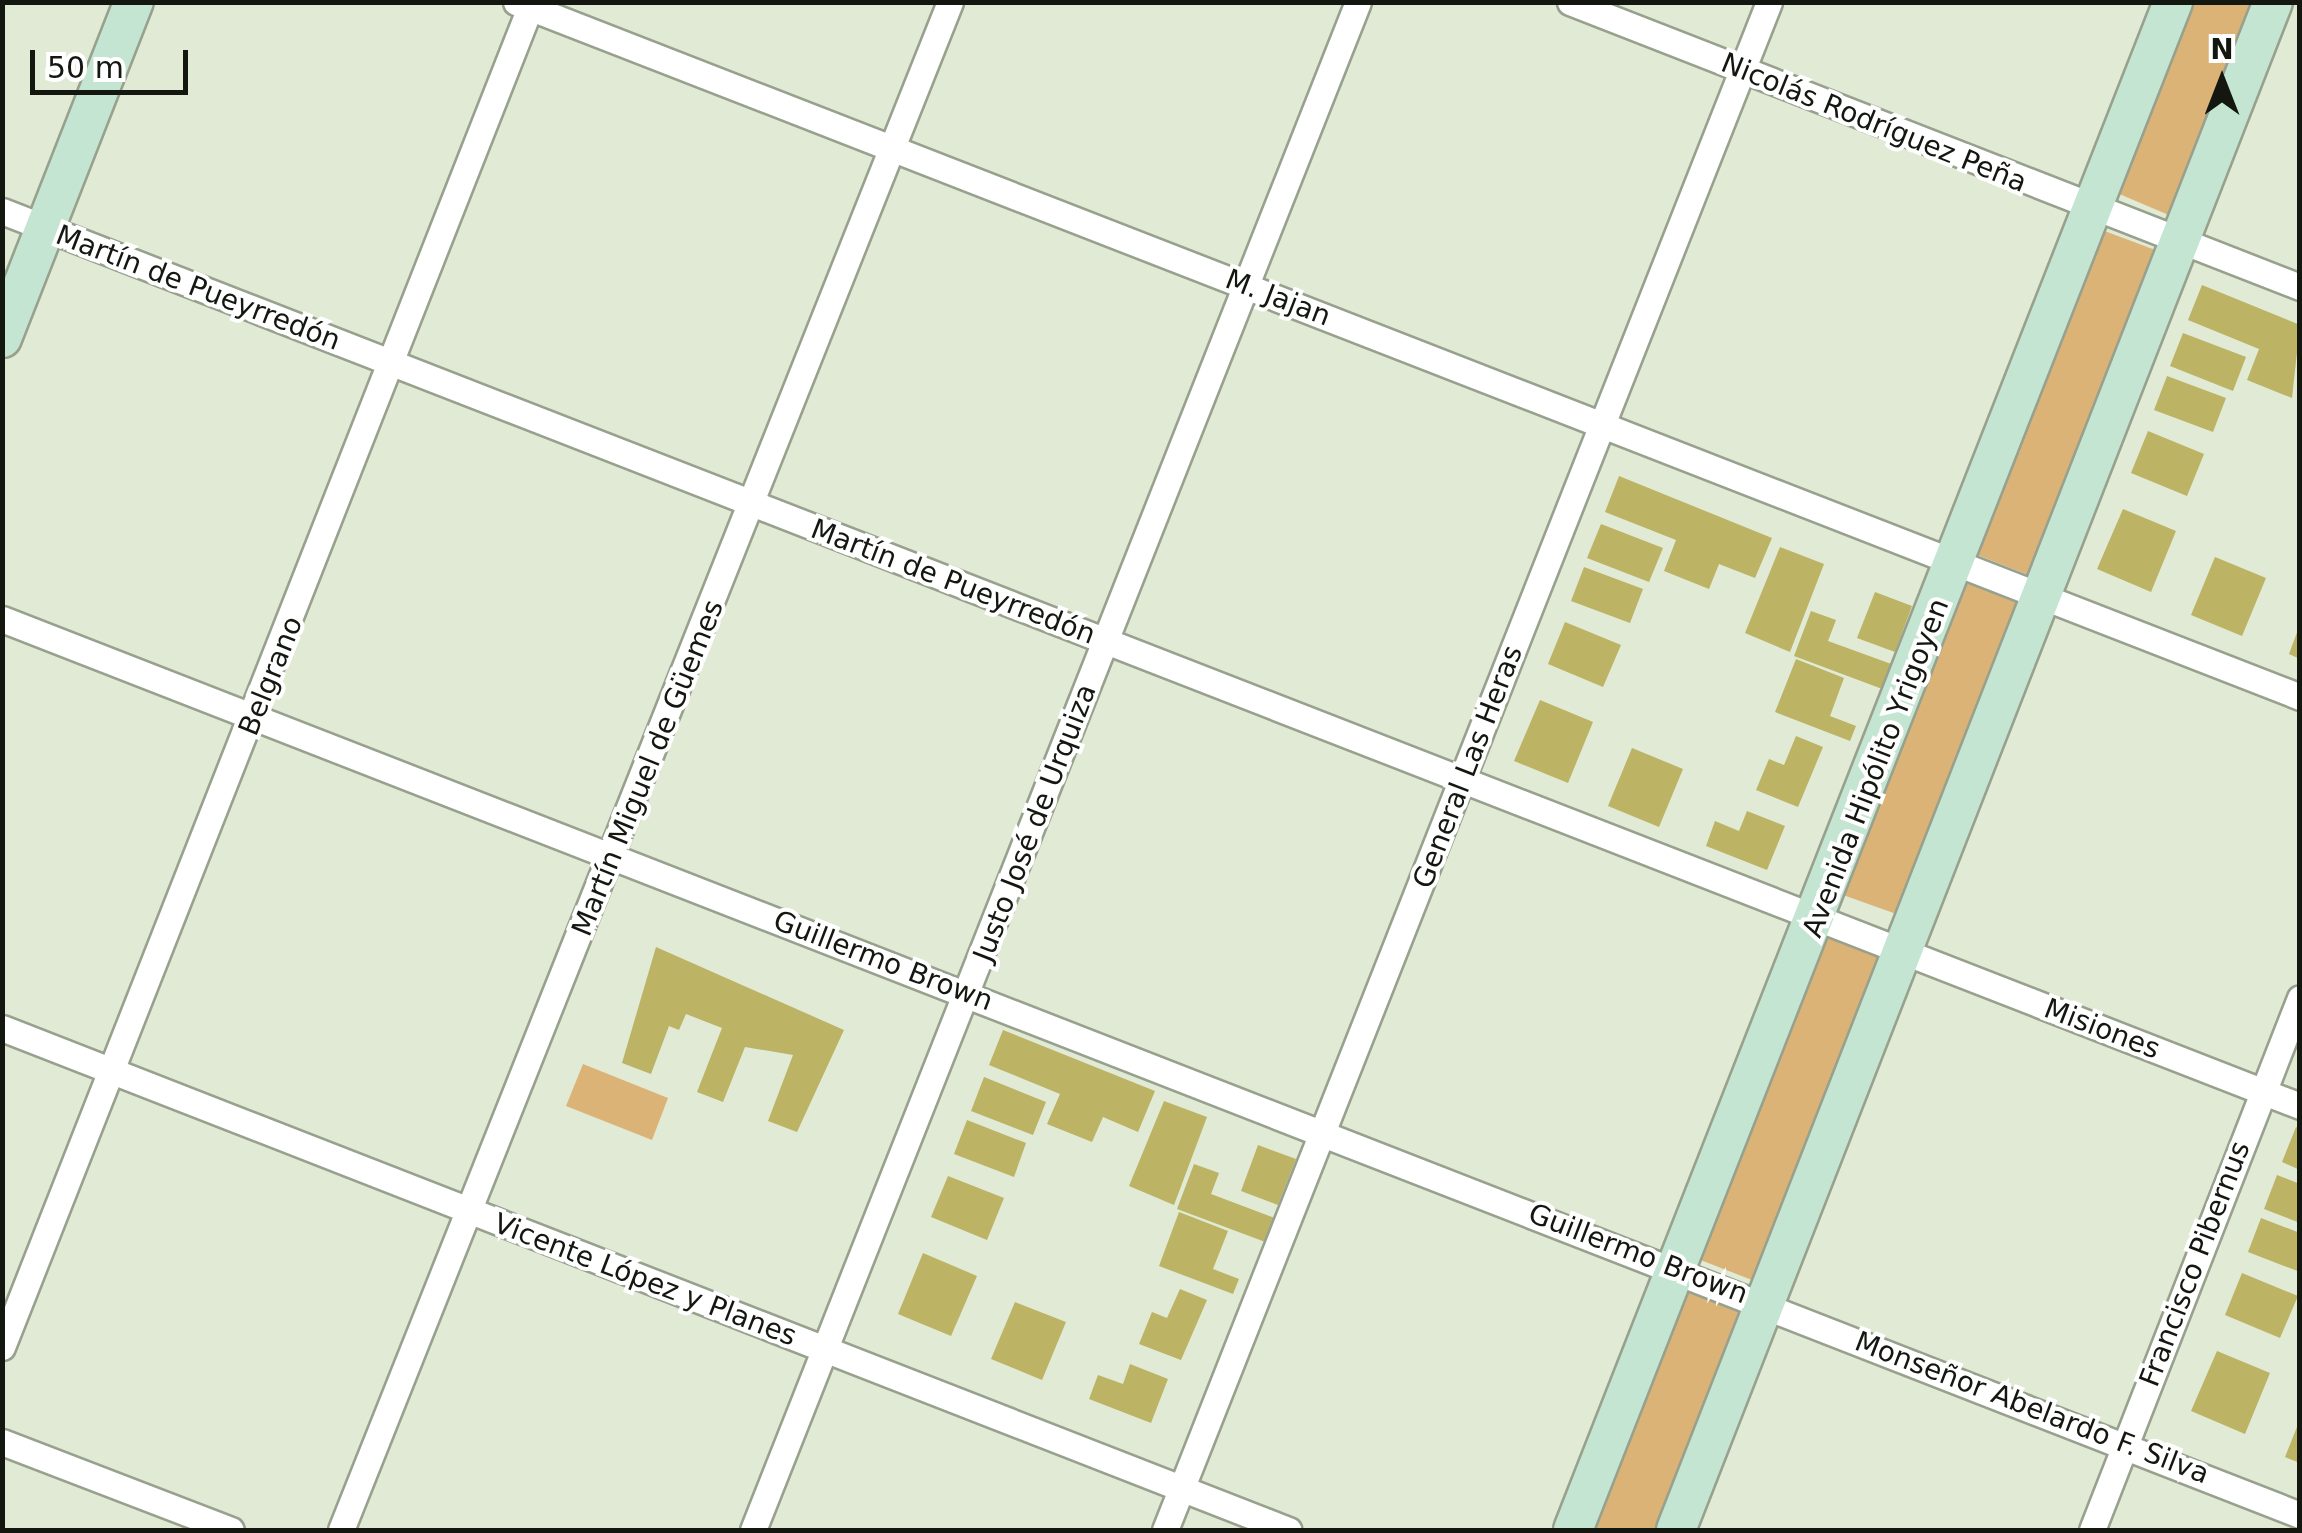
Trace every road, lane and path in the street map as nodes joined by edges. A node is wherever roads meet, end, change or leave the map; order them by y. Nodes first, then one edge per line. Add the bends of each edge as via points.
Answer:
1 (134, 2) edge
2 (950, 2) edge
3 (1358, 2) edge
4 (1570, 2) edge
5 (1768, 2) edge
6 (2173, 2) edge
7 (2272, 2) edge
8 (526, 4) edge
9 (1742, 70) junction
10 (892, 149) junction
11 (2092, 210) junction
12 (2, 212) edge
13 (46, 228) junction
14 (2179, 240) junction
15 (1247, 286) junction
16 (2300, 287) edge
17 (2, 338) edge
18 (395, 364) junction
19 (1603, 424) junction
20 (753, 504) junction
21 (1954, 560) junction
22 (2040, 594) junction
23 (2, 619) edge
24 (1106, 641) junction
25 (2300, 697) edge
26 (254, 716) junction
27 (1462, 780) junction
28 (614, 856) junction
29 (1820, 919) junction
30 (1904, 952) junction
31 (968, 994) junction
32 (2300, 998) edge
33 (2, 1028) edge
34 (115, 1072) junction
35 (2262, 1091) junction
36 (2300, 1106) edge
37 (1324, 1132) junction
38 (470, 1211) junction
39 (1677, 1270) junction
40 (1763, 1303) junction
41 (2, 1347) edge
42 (823, 1349) junction
43 (2, 1442) edge
44 (2126, 1444) junction
45 (1180, 1489) junction
46 (2300, 1515) edge
47 (231, 1530) edge
48 (341, 1530) edge
49 (753, 1530) edge
50 (1165, 1530) edge
51 (1288, 1530) edge
52 (1573, 1530) edge
53 (1676, 1530) edge
54 (2092, 1530) edge

1 - 13 main road
2 - 10 street, Martín Miguel de Güemes
3 - 15 street, Justo José de Urquiza
4 - 9 street, Nicolás Rodríguez Peña
5 - 9 street, General Las Heras
6 - 11 main road, Avenida Hipólito Yrigoyen
7 - 14 main road
8 - 10 street, M. Jajan
8 - 18 street, Belgrano
9 - 11 street, Nicolás Rodríguez Peña
9 - 19 street, General Las Heras
10 - 15 street, M. Jajan
10 - 20 street, Martín Miguel de Güemes
11 - 14 street, Nicolás Rodríguez Peña
11 - 21 main road, Avenida Hipólito Yrigoyen
12 - 13 street, Martín de Pueyrredón
13 - 17 main road
13 - 18 street, Martín de Pueyrredón
14 - 16 street, Nicolás Rodríguez Peña
14 - 22 main road
15 - 19 street, M. Jajan
15 - 24 street, Justo José de Urquiza
18 - 20 street, Martín de Pueyrredón
18 - 26 street, Belgrano
19 - 21 street, M. Jajan
19 - 27 street, General Las Heras
20 - 24 street, Martín de Pueyrredón
20 - 28 street, Martín Miguel de Güemes
21 - 22 street, M. Jajan
21 - 29 main road, Avenida Hipólito Yrigoyen
22 - 25 street, M. Jajan
22 - 30 main road
23 - 26 street, Guillermo Brown
24 - 27 street, Martín de Pueyrredón
24 - 31 street, Justo José de Urquiza
26 - 28 street, Guillermo Brown
26 - 34 street, Belgrano
27 - 29 street, Martín de Pueyrredón
27 - 37 street, General Las Heras
28 - 31 street, Guillermo Brown
28 - 38 street, Martín Miguel de Güemes
29 - 30 street, Martín de Pueyrredón
29 - 39 main road, Avenida Hipólito Yrigoyen
30 - 35 street, Misiones
30 - 40 main road
31 - 37 street, Guillermo Brown
31 - 42 street, Justo José de Urquiza
32 - 35 street, Francisco Pibernus
33 - 34 street, Vicente López y Planes
34 - 38 street, Vicente López y Planes
34 - 41 street, Belgrano
35 - 36 street, Misiones
35 - 44 street, Francisco Pibernus
37 - 39 street, Guillermo Brown
37 - 45 street, General Las Heras
38 - 42 street, Vicente López y Planes
38 - 48 street, Martín Miguel de Güemes
39 - 40 street, Guillermo Brown
39 - 52 main road, Avenida Hipólito Yrigoyen
40 - 44 street, Monseñor Abelardo F. Silva
40 - 53 main road
42 - 45 street, Vicente López y Planes
42 - 49 street, Justo José de Urquiza
43 - 47 street
44 - 46 street, Monseñor Abelardo F. Silva
44 - 54 street, Francisco Pibernus
45 - 50 street, General Las Heras
45 - 51 street, Vicente López y Planes

